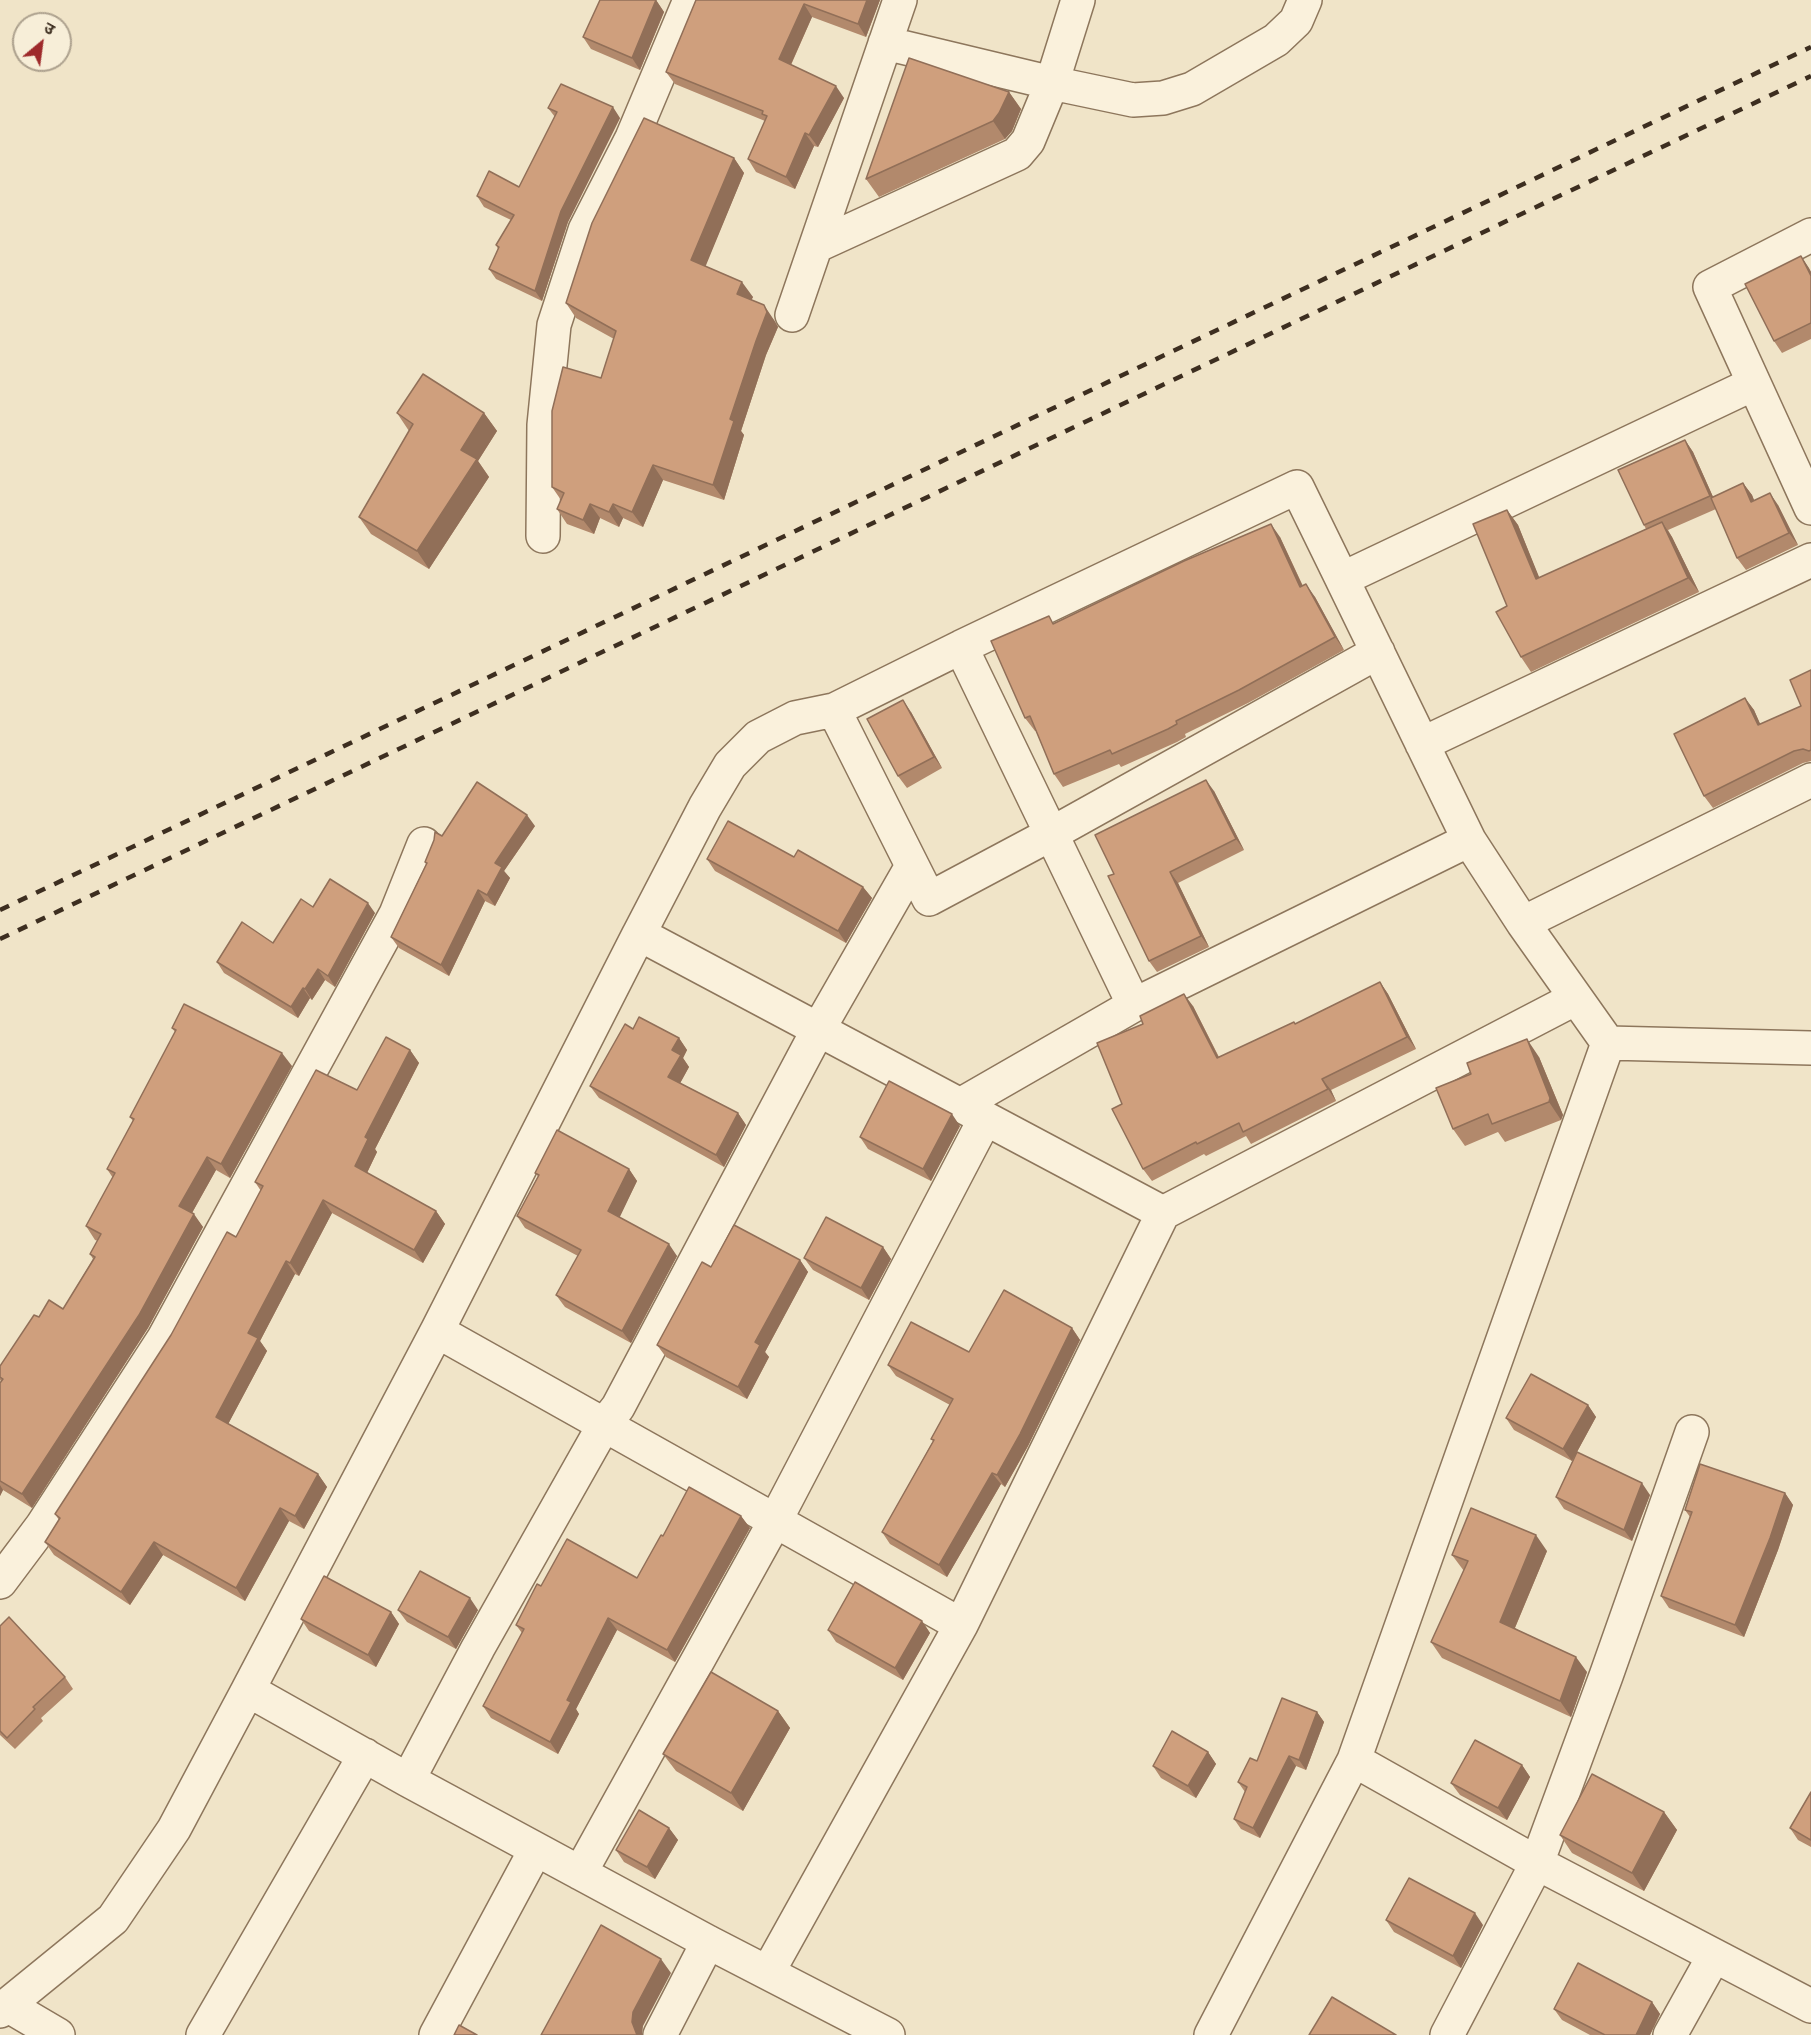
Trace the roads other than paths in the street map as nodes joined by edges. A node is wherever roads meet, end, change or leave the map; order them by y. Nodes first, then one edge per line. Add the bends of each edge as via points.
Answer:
1 (690, 0) edge
2 (900, 0) edge
3 (1078, 0) edge
4 (1305, 0) edge
5 (885, 43) junction
6 (1052, 83) junction
7 (1811, 235) edge
8 (816, 246) junction
9 (792, 315) dead end
10 (1753, 384) junction
11 (1799, 453) edge
12 (1811, 508) edge
13 (543, 536) dead end
14 (1811, 560) edge
15 (1342, 579) junction
16 (961, 647) junction
17 (1378, 652) junction
18 (834, 710) junction
19 (1422, 744) junction
20 (1811, 780) edge
21 (1051, 834) junction
22 (1469, 840) junction
23 (424, 844) dead end
24 (912, 866) junction
25 (1523, 923) junction
26 (639, 934) junction
27 (1576, 998) junction
28 (1134, 1005) junction
29 (818, 1030) junction
30 (1608, 1043) junction
31 (1811, 1048) edge
32 (972, 1112) junction
33 (1163, 1213) junction
34 (436, 1331) junction
35 (604, 1425) junction
36 (1692, 1432) dead end
37 (775, 1521) junction
38 (0, 1582) edge
39 (961, 1625) junction
40 (248, 1690) junction
41 (365, 1755) junction
42 (1354, 1760) junction
43 (408, 1780) junction
44 (536, 1849) junction
45 (1537, 1863) junction
46 (580, 1873) junction
47 (708, 1942) junction
48 (1714, 1956) junction
49 (768, 1972) junction
50 (1811, 2006) edge
51 (4, 2008) edge
52 (879, 2033) edge
53 (58, 2035) edge
54 (203, 2035) edge
55 (436, 2035) edge
56 (660, 2035) edge
57 (1211, 2035) edge
58 (1447, 2035) edge
59 (1670, 2035) edge

1 - 13 street via 632,138 585,230 554,325 544,425
2 - 5 street
3 - 6 street
4 - 6 street via 1296,21 1276,40 1192,89 1163,98 1133,100
5 - 6 street
5 - 8 street
6 - 8 street via 1028,141 1017,154
7 - 10 street via 1710,287
8 - 9 street
10 - 11 street
10 - 15 street
11 - 12 street
14 - 19 street
15 - 16 street via 1297,487
15 - 17 street
16 - 18 street
16 - 21 street
17 - 19 street
17 - 21 street
18 - 24 street
18 - 26 street via 795,718 758,737 730,765
19 - 22 street
20 - 25 street
21 - 24 street via 929,899
21 - 28 street
22 - 25 street
22 - 28 street
23 - 38 street via 396,914 164,1338 42,1526
24 - 29 street
25 - 27 street
26 - 29 street
26 - 34 street
27 - 30 street
27 - 33 street
28 - 32 street
29 - 32 street
29 - 35 street via 618,1407
30 - 31 street
30 - 42 street
32 - 33 street
32 - 37 street
33 - 39 street
34 - 35 street
34 - 40 street
35 - 37 street
35 - 43 street
36 - 45 street
37 - 39 street
37 - 46 street
39 - 49 street
40 - 41 street
40 - 51 street via 174,1829 113,1919
41 - 43 street
41 - 54 street
42 - 45 street
42 - 57 street
43 - 44 street
44 - 46 street
44 - 55 street
45 - 48 street
45 - 58 street
46 - 47 street
47 - 49 street
47 - 56 street
48 - 50 street
48 - 59 street
49 - 52 street
51 - 53 street

